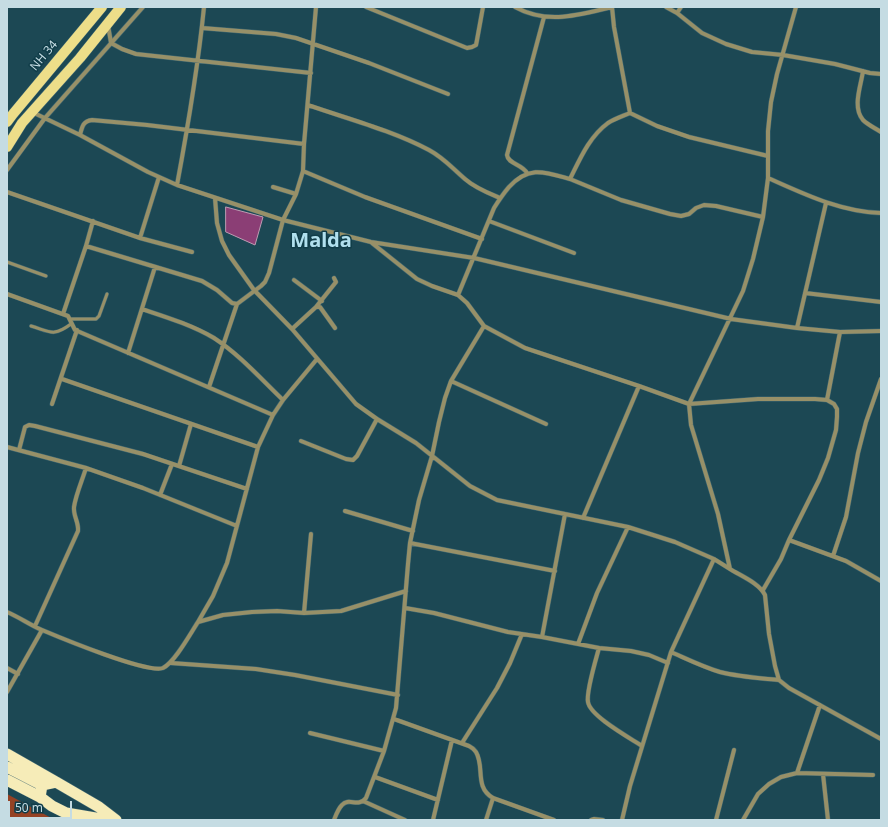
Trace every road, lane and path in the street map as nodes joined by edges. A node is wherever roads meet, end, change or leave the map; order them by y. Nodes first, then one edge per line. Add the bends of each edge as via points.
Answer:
1 (98, 7) edge
2 (121, 7) edge
3 (143, 7) edge
4 (204, 7) edge
5 (316, 7) edge
6 (366, 7) edge
7 (483, 7) edge
8 (515, 7) edge
9 (612, 7) edge
10 (666, 7) edge
11 (682, 7) edge
12 (796, 7) edge
13 (677, 14) junction
14 (544, 17) junction
15 (107, 24) junction
16 (202, 28) junction
17 (111, 43) junction
18 (313, 43) junction
19 (783, 55) junction
20 (198, 61) junction
21 (863, 71) junction
22 (311, 73) junction
23 (881, 74) edge
24 (448, 94) dead end
25 (308, 105) junction
26 (32, 111) junction
27 (630, 113) junction
28 (8, 115) edge
29 (45, 118) junction
30 (188, 130) junction
31 (881, 132) edge
32 (80, 135) junction
33 (304, 144) junction
34 (7, 147) edge
35 (768, 156) junction
36 (7, 170) edge
37 (303, 171) junction
38 (526, 173) junction
39 (159, 177) junction
40 (768, 178) junction
41 (570, 179) junction
42 (177, 185) junction
43 (273, 187) dead end
44 (7, 192) edge
45 (296, 194) junction
46 (215, 198) junction
47 (500, 198) junction
48 (826, 203) junction
49 (881, 213) edge
50 (763, 218) junction
51 (284, 220) junction
52 (93, 221) junction
53 (489, 221) junction
54 (140, 238) junction
55 (482, 239) junction
56 (371, 242) junction
57 (86, 246) junction
58 (192, 252) dead end
59 (574, 253) dead end
60 (474, 258) junction
61 (7, 262) edge
62 (155, 267) junction
63 (46, 276) dead end
64 (334, 278) dead end
65 (294, 280) dead end
66 (254, 290) junction
67 (805, 293) junction
68 (7, 294) edge
69 (107, 294) dead end
70 (458, 295) junction
71 (322, 301) junction
72 (881, 302) edge
73 (237, 304) junction
74 (316, 306) junction
75 (142, 308) junction
76 (63, 314) junction
77 (731, 319) junction
78 (70, 321) junction
79 (31, 326) dead end
80 (484, 326) junction
81 (335, 328) dead end
82 (797, 328) junction
83 (292, 329) junction
84 (78, 330) junction
85 (881, 331) edge
86 (840, 332) junction
87 (224, 345) junction
88 (128, 353) junction
89 (316, 359) junction
90 (62, 379) junction
91 (881, 379) edge
92 (451, 381) junction
93 (639, 386) junction
94 (210, 387) junction
95 (283, 400) junction
96 (827, 400) junction
97 (52, 404) dead end
98 (690, 404) junction
99 (273, 415) junction
100 (377, 419) junction
101 (191, 424) junction
102 (546, 424) dead end
103 (301, 441) dead end
104 (7, 447) edge
105 (258, 447) junction
106 (19, 450) junction
107 (432, 456) junction
108 (172, 464) junction
109 (179, 466) junction
110 (86, 468) junction
111 (247, 489) junction
112 (160, 495) junction
113 (345, 511) dead end
114 (565, 514) junction
115 (583, 518) junction
116 (237, 526) junction
117 (628, 527) junction
118 (413, 531) junction
119 (311, 534) dead end
120 (789, 540) junction
121 (410, 543) junction
122 (833, 556) junction
123 (714, 559) junction
124 (730, 570) junction
125 (555, 571) junction
126 (881, 581) edge
127 (763, 590) junction
128 (406, 591) junction
129 (405, 608) junction
130 (7, 612) edge
131 (304, 613) junction
132 (198, 622) junction
133 (35, 626) junction
134 (42, 630) junction
135 (522, 634) junction
136 (542, 637) junction
137 (578, 644) junction
138 (599, 648) junction
139 (671, 652) junction
140 (171, 663) junction
141 (668, 663) junction
142 (7, 668) edge
143 (18, 674) junction
144 (779, 680) junction
145 (7, 692) edge
146 (398, 695) junction
147 (820, 705) junction
148 (394, 719) junction
149 (310, 733) dead end
150 (881, 739) edge
151 (452, 740) junction
152 (462, 743) junction
153 (642, 746) junction
154 (734, 750) dead end
155 (384, 751) junction
156 (7, 754) edge
157 (7, 767) edge
158 (797, 773) junction
159 (823, 774) junction
160 (873, 775) dead end
161 (375, 777) junction
162 (7, 780) edge
163 (56, 782) junction
164 (42, 785) junction
165 (40, 797) junction
166 (81, 797) junction
167 (493, 798) junction
168 (438, 800) junction
169 (363, 801) junction
170 (66, 813) junction
171 (107, 820) edge
172 (116, 820) edge
173 (334, 820) edge
174 (405, 820) edge
175 (433, 820) edge
176 (486, 820) edge
177 (554, 820) edge
178 (591, 820) edge
179 (603, 820) edge
180 (622, 820) edge
181 (716, 820) edge
182 (743, 820) edge
183 (828, 820) edge

1 - 28 main road, NH 34
2 - 15 main road
3 - 17 street
4 - 16 street
5 - 18 street
6 - 7 street via 472,48 477,40
8 - 14 street via 526,13
9 - 14 street via 570,17
9 - 27 street
10 - 13 street
11 - 13 street
12 - 19 street
13 - 19 street via 702,34 726,44 752,52
14 - 38 street via 507,156 509,161 521,166
15 - 17 street
15 - 26 main road
16 - 18 street via 276,34
16 - 20 street
17 - 20 street via 136,54
17 - 29 street
18 - 22 street
18 - 24 street
19 - 21 street
19 - 35 street via 771,102
20 - 22 street
20 - 30 street
21 - 23 street
21 - 31 street via 858,100 859,114
22 - 25 street
25 - 33 street
25 - 47 street via 397,135 429,150 445,159 475,186
26 - 29 street
26 - 34 main road
27 - 35 street via 689,137
27 - 41 street via 608,123 592,138
29 - 32 street
29 - 36 street
30 - 32 street via 87,120
30 - 33 street
30 - 42 street
32 - 39 street
33 - 37 street
35 - 40 street
37 - 45 street
37 - 55 street via 365,198
38 - 41 street via 538,172
38 - 47 street
39 - 42 street
39 - 54 street
40 - 48 street
40 - 50 street
41 - 50 street via 621,200 670,214 689,214 704,205
42 - 46 street
43 - 45 street
44 - 52 street
45 - 51 street
46 - 51 street
46 - 66 street via 217,223 222,241
47 - 53 street
48 - 49 street via 867,213
48 - 67 street
50 - 77 street via 754,259
51 - 56 street
51 - 66 street via 269,273 265,282
52 - 54 street
52 - 57 street
53 - 55 street
53 - 59 street
54 - 58 street
55 - 60 street
56 - 60 street
56 - 70 street via 416,279
57 - 62 street
57 - 76 street
60 - 70 street
60 - 77 street
61 - 63 lane
62 - 73 street via 202,281
62 - 75 street
64 - 71 street via 336,282
65 - 71 street
66 - 73 street
66 - 83 street
67 - 72 street
67 - 82 street
68 - 76 street
69 - 78 lane via 96,319
70 - 80 street
71 - 74 street
73 - 87 street
74 - 81 street via 320,307
74 - 83 street
75 - 87 street via 186,325
75 - 88 street
76 - 78 street via 68,316
77 - 82 street
77 - 98 street
78 - 79 lane via 57,332
78 - 84 street via 73,328
80 - 92 street
80 - 93 street via 525,348
82 - 86 street
83 - 89 street
84 - 88 street
84 - 90 street
85 - 86 street
86 - 96 street
87 - 94 street
87 - 95 street
88 - 94 street
89 - 95 street
89 - 100 street via 356,404
90 - 97 street
90 - 101 street
91 - 122 street via 866,422 846,517
92 - 102 street
92 - 107 street
93 - 98 street
93 - 115 street
94 - 99 street
95 - 99 street
96 - 98 street via 758,399
96 - 120 street via 837,409 836,430 819,480
98 - 124 street via 691,425 718,514
99 - 105 street
100 - 103 street via 353,460
100 - 107 street
101 - 105 street
101 - 109 street
104 - 106 street
105 - 111 street
106 - 108 street via 25,427 29,425 109,444
106 - 110 street
107 - 114 street via 470,486 497,500
107 - 118 street via 418,500
108 - 109 street
108 - 112 street
109 - 111 street
110 - 112 street
110 - 133 street via 74,508 78,531
111 - 116 street
112 - 116 street
113 - 118 street
114 - 115 street
114 - 125 street
115 - 117 street
116 - 132 street via 227,563
117 - 123 street via 675,542
117 - 137 street via 597,593
118 - 121 street
119 - 131 street
120 - 122 street
120 - 127 street
121 - 125 street
121 - 128 street
122 - 126 street
123 - 124 street
123 - 139 street
124 - 127 street
125 - 136 street
127 - 144 street
128 - 129 street
128 - 131 street via 341,611
129 - 135 street
129 - 146 street
130 - 133 street
131 - 132 street via 252,612
132 - 140 street
133 - 134 street
134 - 140 street via 97,652 150,668 162,668
134 - 143 street
135 - 136 street
135 - 152 street via 497,688
136 - 137 street
137 - 138 street
138 - 141 street via 632,651
138 - 153 street via 588,694 591,710
139 - 141 street
139 - 144 street via 720,672
140 - 146 street via 256,669
141 - 153 street
142 - 143 street
143 - 145 street
144 - 147 street
146 - 148 street
147 - 150 street
147 - 158 street
148 - 151 street
148 - 155 street
149 - 155 street
151 - 152 street
151 - 168 street
152 - 167 street via 476,751 483,787
153 - 180 street
154 - 181 street
155 - 161 street
156 - 163 highway
157 - 164 highway
158 - 159 street
158 - 182 street via 781,777 769,784 758,794
159 - 160 street
159 - 183 street
161 - 168 street
161 - 169 street
162 - 165 highway
163 - 164 highway
163 - 166 highway
164 - 165 highway
165 - 170 highway
166 - 170 highway via 75,810
166 - 172 highway
167 - 176 street
167 - 177 street
168 - 175 street
169 - 173 street via 344,803
169 - 174 street
170 - 171 highway
178 - 179 street

